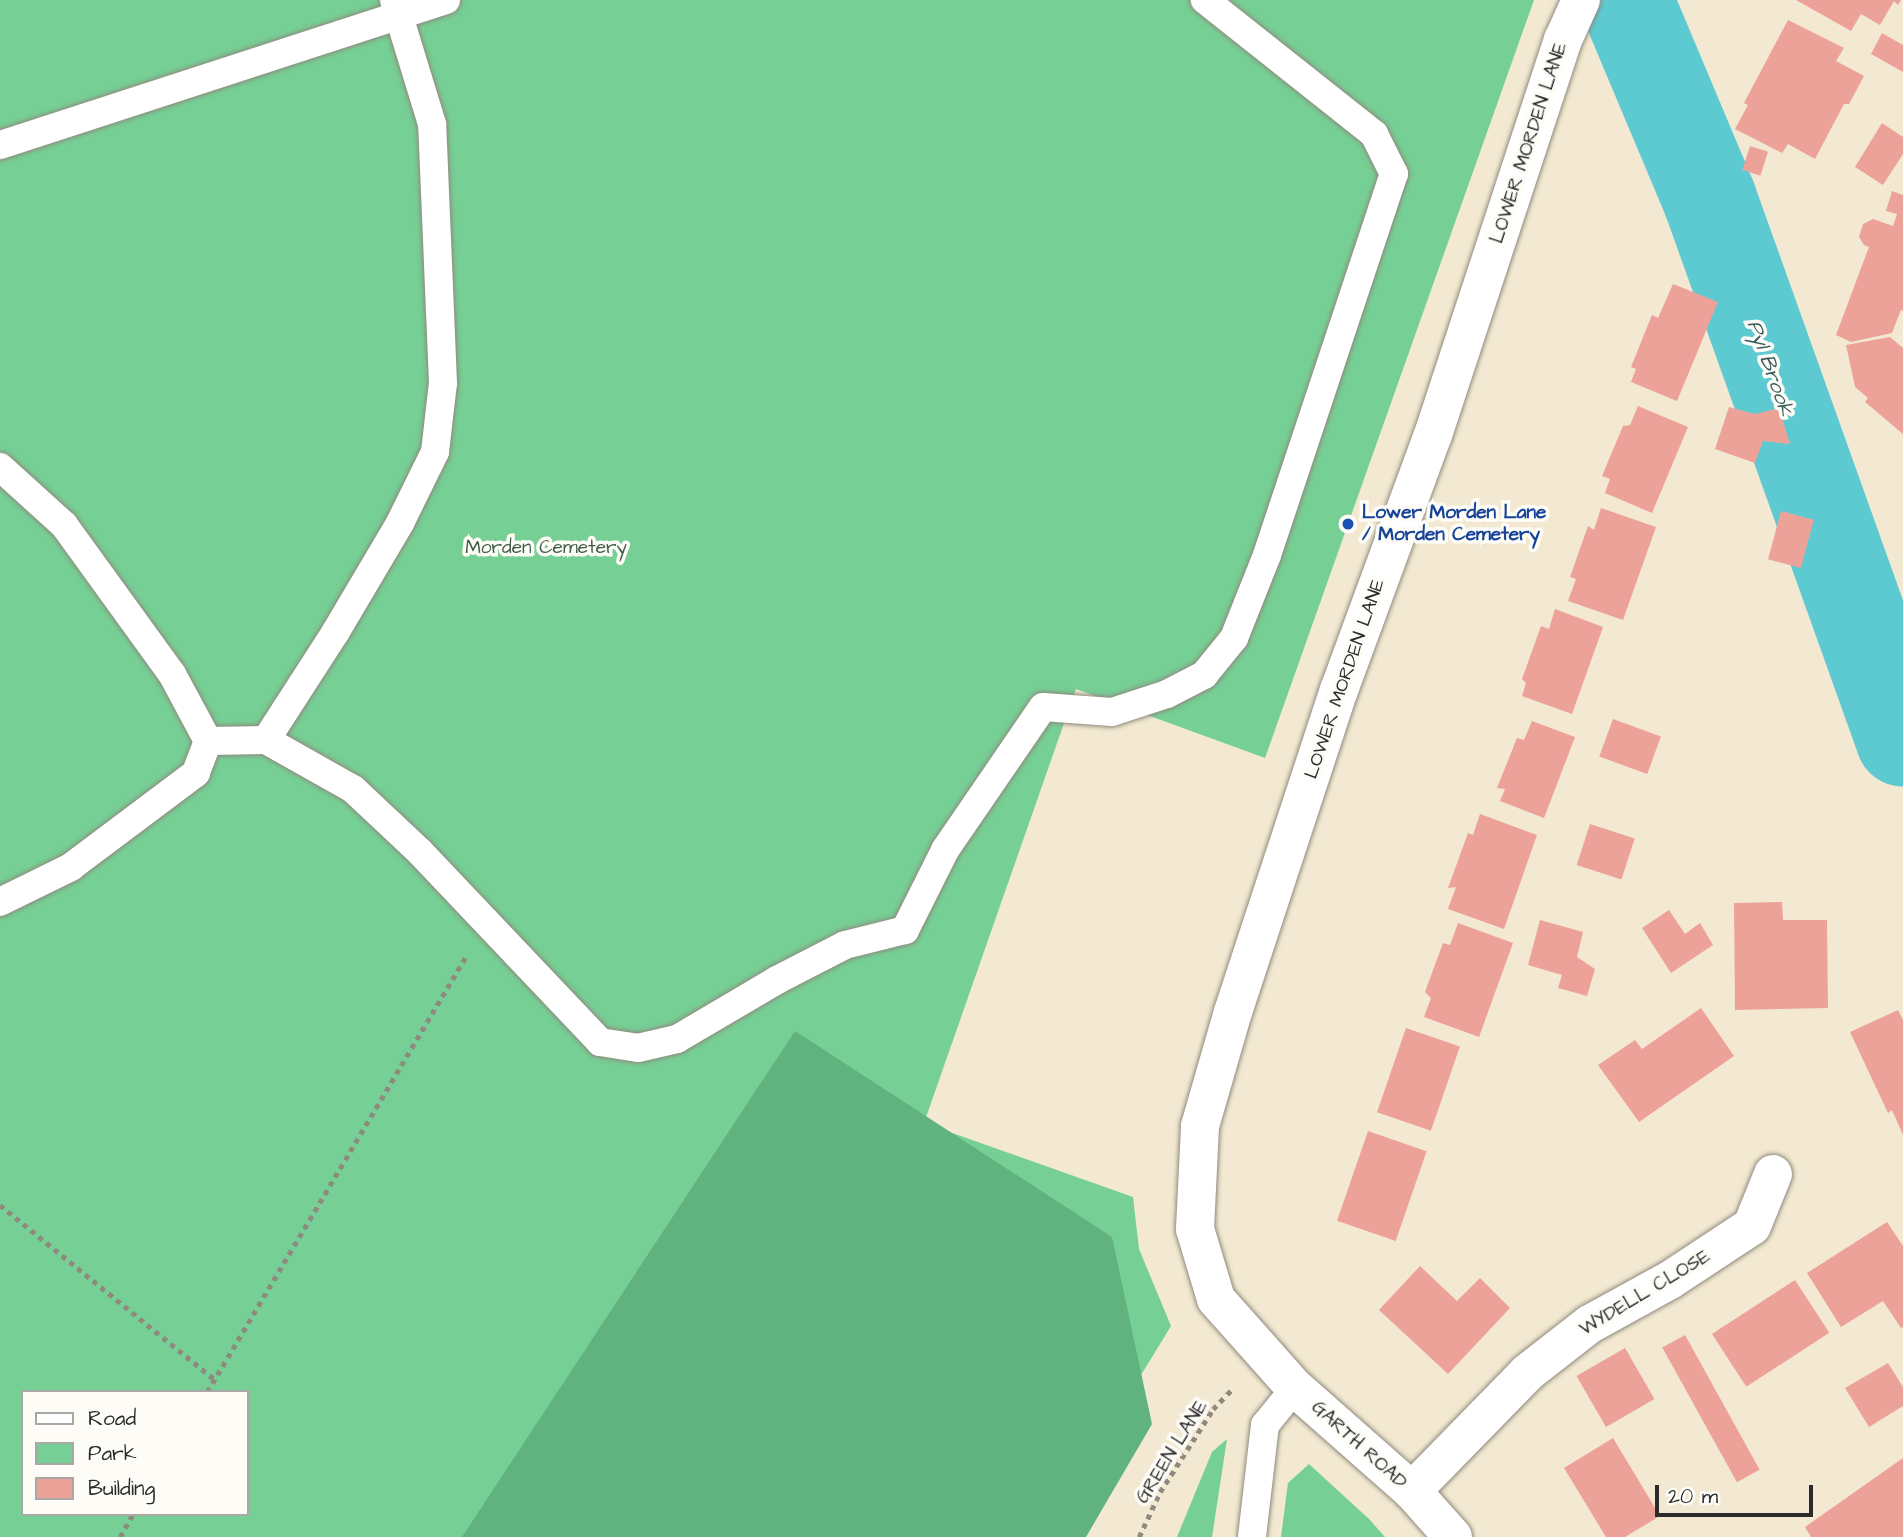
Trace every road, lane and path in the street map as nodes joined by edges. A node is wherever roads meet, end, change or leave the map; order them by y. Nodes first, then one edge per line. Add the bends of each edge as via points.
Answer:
1 (446, 0) edge
2 (1205, 0) edge
3 (1581, 0) edge
4 (397, 7) edge
5 (0, 145) edge
6 (0, 467) edge
7 (266, 740) junction
8 (208, 741) junction
9 (0, 902) edge
10 (487, 922) junction
11 (1773, 1174) dead end
12 (0, 1205) edge
13 (1264, 1355) junction
14 (215, 1379) junction
15 (1295, 1388) junction
16 (208, 1390) edge
17 (1412, 1492) junction
18 (132, 1516) edge
19 (120, 1537) edge
20 (1139, 1537) edge
21 (1252, 1537) edge
22 (1453, 1537) edge

1 - 4 lane
2 - 10 lane via 1374,134 1394,174 1267,555 1234,638 1204,675 1167,694 1112,712 1043,707 945,849 905,930 845,945 677,1039 638,1048 600,1042
3 - 13 street, LOWER MORDEN LANE via 1563,40 1433,435 1339,690 1200,1126 1195,1229 1216,1299
4 - 5 lane
4 - 7 lane via 432,124 436,170 443,383 435,452 400,523
6 - 8 lane via 64,525 172,674
7 - 8 lane
7 - 10 lane via 354,789
8 - 9 lane via 196,772 71,867
10 - 14 path
11 - 17 street, WYDELL CLOSE via 1752,1226 1670,1280 1590,1324 1537,1365
12 - 14 path
13 - 15 street, GARTH ROAD
13 - 20 path, GREEN LANE via 1213,1409 1160,1492
14 - 16 path
15 - 17 street, GARTH ROAD
15 - 21 lane via 1265,1425
17 - 22 street, GARTH ROAD
18 - 19 path

